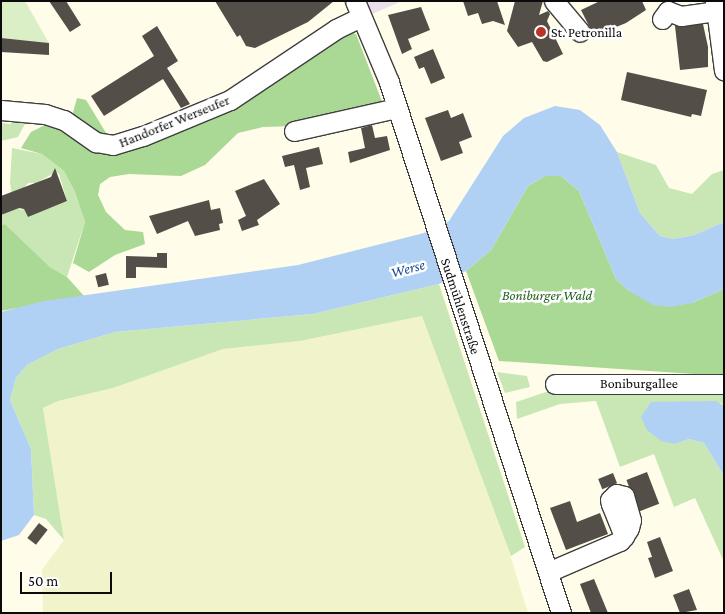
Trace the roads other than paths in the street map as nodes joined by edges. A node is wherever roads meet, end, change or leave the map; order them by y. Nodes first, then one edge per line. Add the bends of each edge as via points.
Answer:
1 (554, 1) edge
2 (716, 6) edge
3 (358, 9) edge
4 (662, 19) dead end
5 (580, 32) dead end
6 (724, 70) edge
7 (396, 108) junction
8 (1, 110) edge
9 (294, 131) dead end
10 (555, 384) dead end
11 (724, 384) edge
12 (624, 536) dead end
13 (548, 572) junction
14 (561, 613) edge

1 - 5 street
2 - 4 street via 681,16 668,11
2 - 6 street
3 - 7 street, Sudmühlenstraße via 389,82
3 - 8 street, Handorfer Werseufer via 336,29 230,100 113,145 96,142 64,120 45,114
7 - 9 street
7 - 13 street, Sudmühlenstraße
10 - 11 street, Boniburgallee
12 - 13 street via 616,544
13 - 14 street, Sudmühlenstraße

